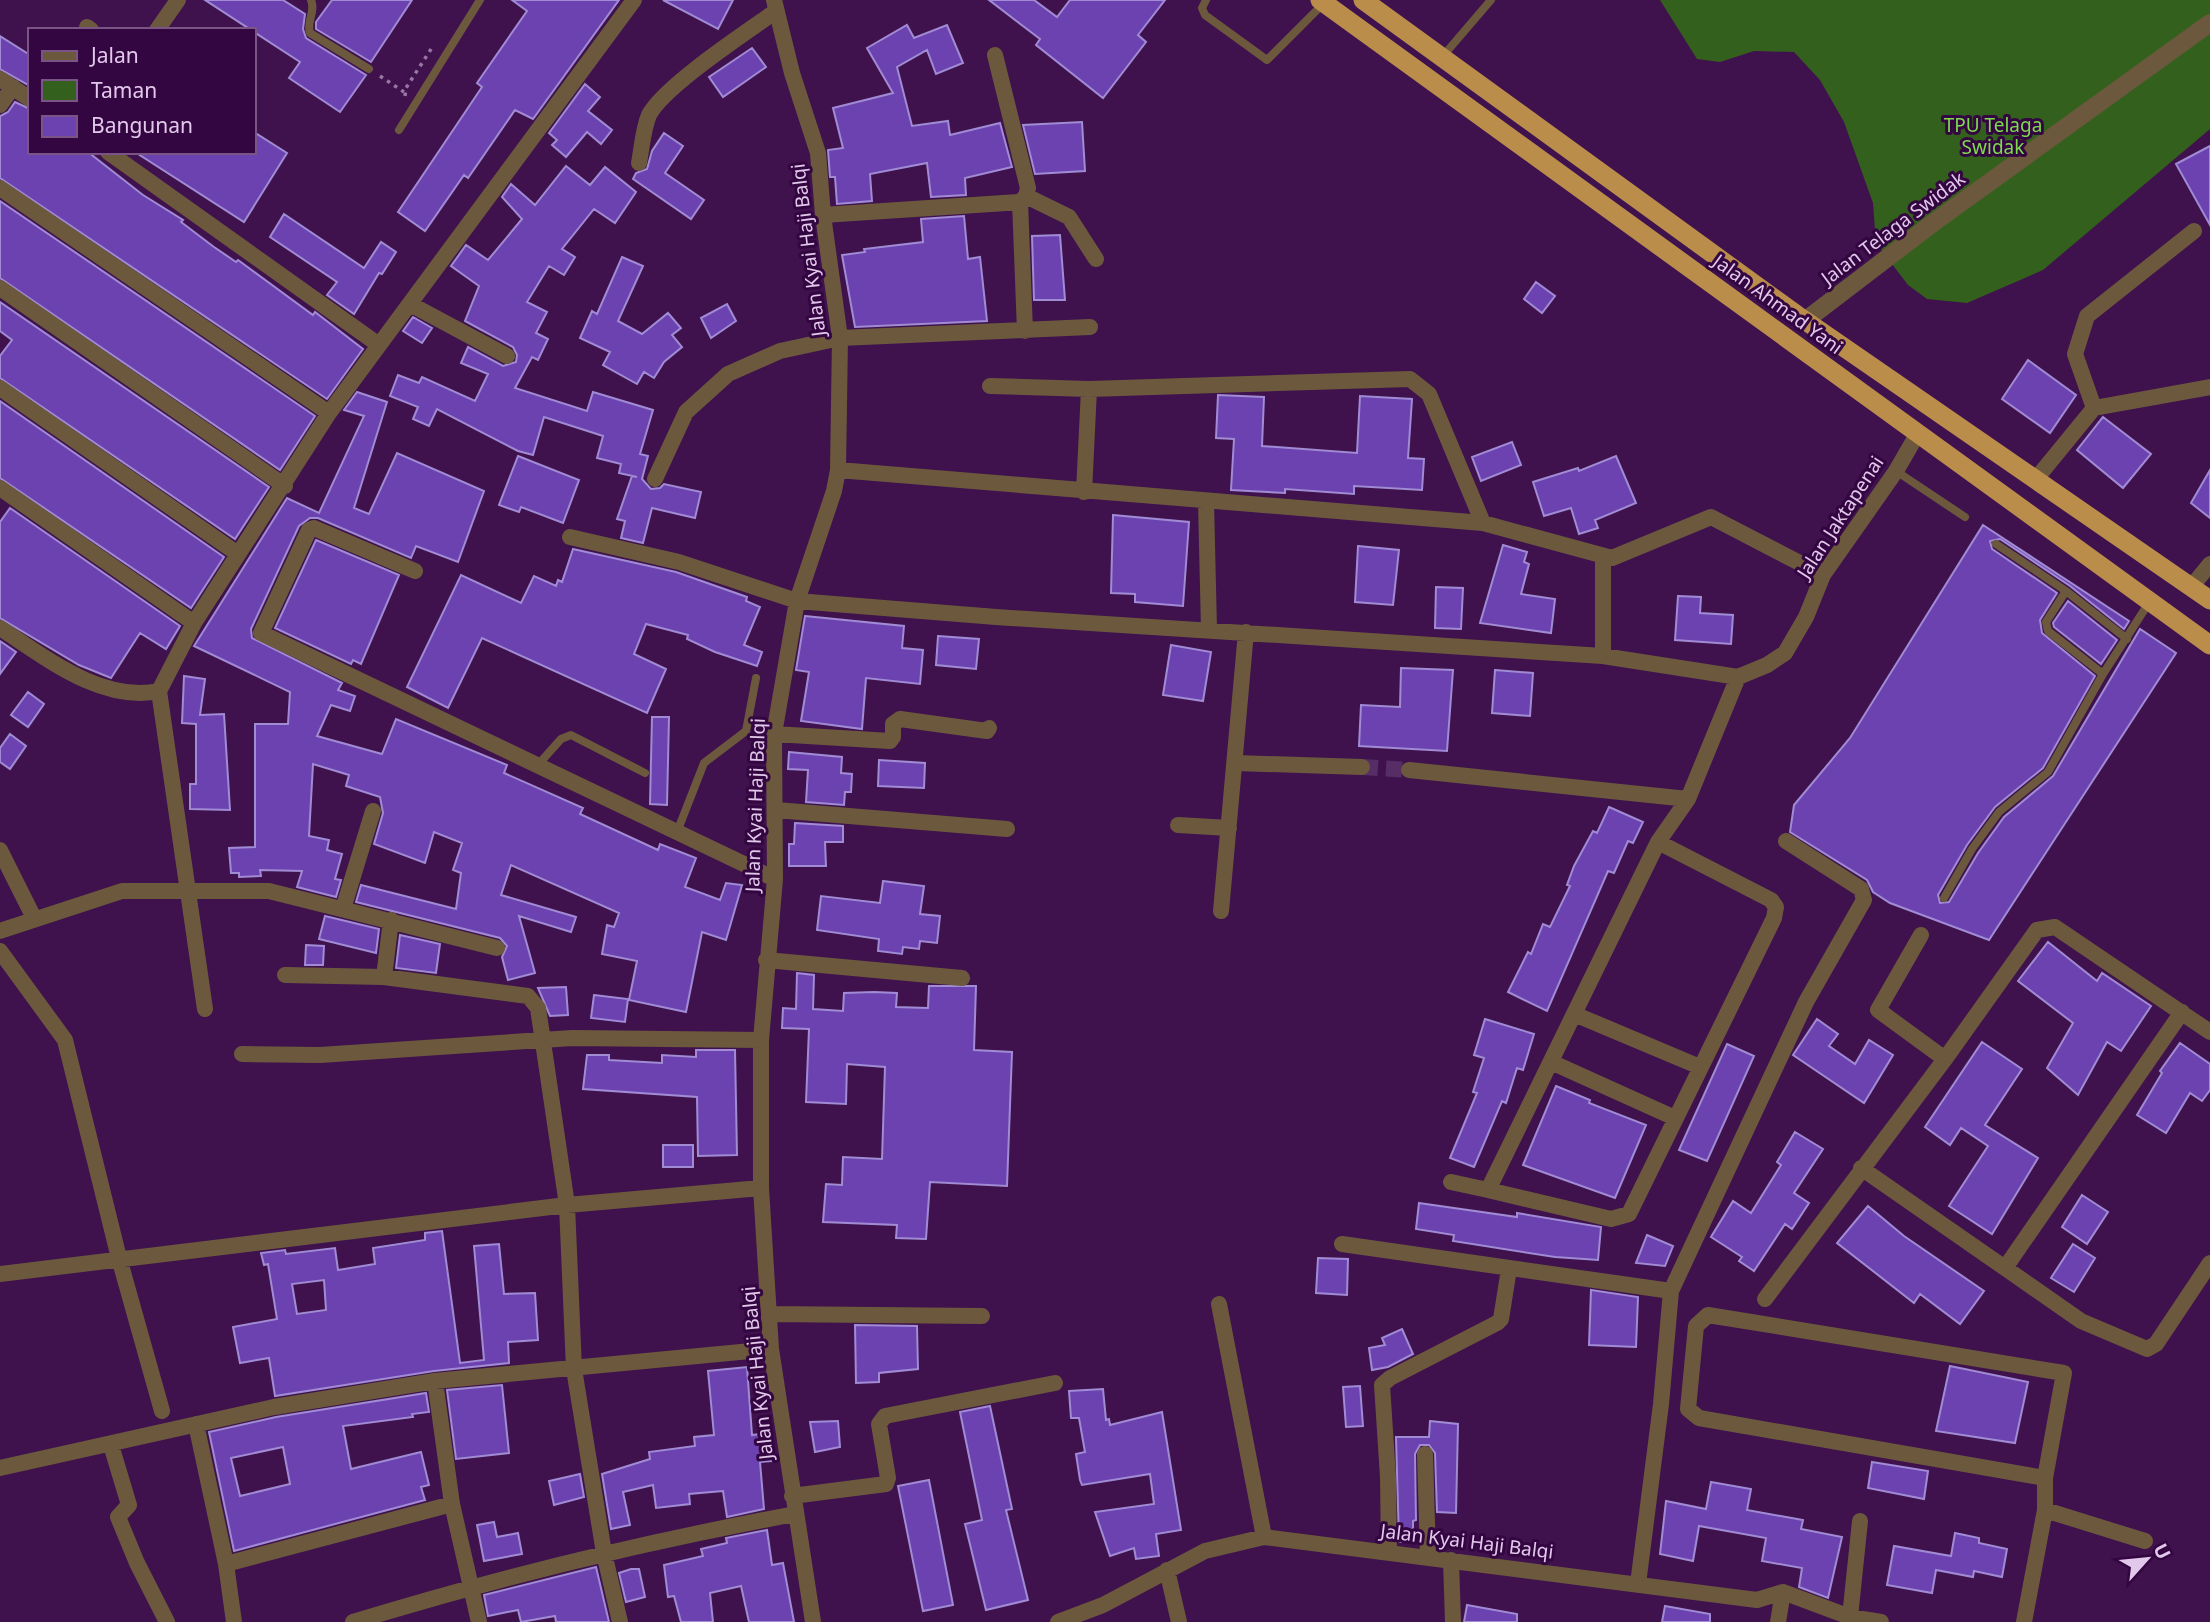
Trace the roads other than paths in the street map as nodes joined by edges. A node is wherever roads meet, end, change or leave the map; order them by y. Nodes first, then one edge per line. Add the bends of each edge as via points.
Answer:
1 (177, 0) edge
2 (311, 0) edge
3 (480, 0) edge
4 (634, 0) edge
5 (1206, 0) edge
6 (1363, 0) edge
7 (1491, 0) edge
8 (1322, 2) edge
9 (775, 5) edge
10 (2210, 23) edge
11 (158, 28) edge
12 (995, 55) dead end
13 (1443, 56) junction
14 (369, 69) road end
15 (6, 83) edge
16 (28, 98) edge
17 (0, 105) edge
18 (399, 130) dead end
19 (111, 154) edge
20 (639, 163) dead end
21 (0, 188) edge
22 (1023, 199) junction
23 (823, 215) junction
24 (2194, 230) dead end
25 (1096, 259) dead end
26 (0, 288) edge
27 (410, 304) junction
28 (1806, 320) junction
29 (1090, 327) dead end
30 (1025, 331) junction
31 (840, 338) junction
32 (1787, 338) junction
33 (379, 345) junction
34 (507, 356) dead end
35 (990, 386) dead end
36 (2210, 387) edge
37 (0, 388) edge
38 (1089, 388) junction
39 (2094, 408) junction
40 (329, 413) junction
41 (1918, 433) junction
42 (838, 470) junction
43 (1896, 471) junction
44 (655, 479) dead end
45 (2036, 479) junction
46 (285, 486) junction
47 (0, 488) edge
48 (1084, 492) junction
49 (1206, 502) junction
50 (1965, 517) dead end
51 (1483, 523) junction
52 (570, 537) dead end
53 (1996, 544) dead end
54 (238, 554) junction
55 (1603, 557) junction
56 (2210, 564) edge
57 (415, 571) dead end
58 (1824, 575) junction
59 (2192, 586) junction
60 (2066, 591) junction
61 (2210, 600) edge
62 (797, 601) junction
63 (2150, 601) junction
64 (194, 623) junction
65 (0, 628) edge
66 (1209, 630) junction
67 (1246, 632) junction
68 (2127, 639) junction
69 (2210, 645) edge
70 (1603, 656) junction
71 (2104, 674) junction
72 (1738, 677) junction
73 (757, 678) dead end
74 (159, 691) junction
75 (989, 728) dead end
76 (775, 734) junction
77 (1236, 763) junction
78 (537, 766) junction
79 (1362, 767) tunnel mouth
80 (1409, 770) tunnel mouth
81 (645, 774) dead end
82 (1688, 799) junction
83 (776, 810) junction
84 (373, 811) dead end
85 (1178, 825) dead end
86 (1229, 828) junction
87 (1007, 830) dead end
88 (677, 832) junction
89 (1786, 841) dead end
90 (1658, 842) junction
91 (0, 850) edge
92 (775, 879) junction
93 (188, 890) junction
94 (1944, 898) dead end
95 (343, 909) junction
96 (1221, 911) dead end
97 (34, 918) junction
98 (391, 920) junction
99 (0, 931) edge
100 (1921, 935) dead end
101 (497, 948) dead end
102 (0, 951) edge
103 (766, 960) junction
104 (285, 975) dead end
105 (384, 977) junction
106 (962, 978) dead end
107 (205, 1009) dead end
108 (2182, 1012) junction
109 (1574, 1014) junction
110 (2210, 1032) edge
111 (761, 1040) junction
112 (541, 1041) junction
113 (242, 1054) dead end
114 (1945, 1059) junction
115 (1550, 1062) junction
116 (1700, 1067) junction
117 (1675, 1118) junction
118 (1861, 1168) junction
119 (1451, 1182) dead end
120 (761, 1188) junction
121 (1488, 1190) junction
122 (567, 1205) junction
123 (1342, 1244) dead end
124 (119, 1258) junction
125 (2210, 1263) edge
126 (2005, 1268) junction
127 (1508, 1269) junction
128 (0, 1274) edge
129 (1671, 1291) junction
130 (1765, 1299) dead end
131 (1219, 1304) dead end
132 (769, 1314) junction
133 (982, 1316) dead end
134 (771, 1349) junction
135 (574, 1369) junction
136 (435, 1381) junction
137 (1055, 1383) dead end
138 (162, 1411) dead end
139 (196, 1424) junction
140 (111, 1445) junction
141 (1425, 1454) dead end
142 (0, 1468) edge
143 (2045, 1478) junction
144 (792, 1496) junction
145 (452, 1504) junction
146 (2045, 1510) junction
147 (795, 1514) junction
148 (1860, 1521) dead end
149 (1264, 1537) junction
150 (2145, 1541) dead end
151 (1389, 1552) junction
152 (604, 1553) junction
153 (1428, 1557) junction
154 (1451, 1560) junction
155 (226, 1564) junction
156 (1167, 1570) junction
157 (1637, 1584) junction
158 (472, 1586) junction
159 (1783, 1592) junction
160 (1850, 1617) junction
161 (1061, 1621) edge
162 (167, 1622) edge
163 (234, 1622) edge
164 (353, 1622) edge
165 (479, 1622) edge
166 (620, 1622) edge
167 (813, 1622) edge
168 (1179, 1622) edge
169 (1453, 1622) edge
170 (1778, 1622) edge
171 (1881, 1622) edge
172 (2024, 1622) edge

1 - 11 street
2 - 14 lane via 310,33
3 - 18 lane
4 - 27 street
5 - 8 lane via 1205,15 1267,60
6 - 13 highway, Jalan Ahmad Yani
7 - 13 lane
8 - 32 highway, Jalan Ahmad Yani
9 - 20 street via 654,107
9 - 23 street, Jalan Kyai Haji Balqi via 818,153
10 - 28 street, Jalan Telaga Swidak
12 - 22 street via 1028,187
13 - 28 highway, Jalan Ahmad Yani
15 - 16 street
15 - 17 street
19 - 33 street
21 - 40 street
22 - 23 street
22 - 25 street via 1069,217
22 - 30 street
23 - 31 street, Jalan Kyai Haji Balqi
24 - 39 street via 2087,316 2076,354
26 - 46 street
27 - 33 street
27 - 34 street
28 - 32 highway
28 - 45 highway, Jalan Ahmad Yani
29 - 30 street
30 - 31 street
31 - 42 street, Jalan Kyai Haji Balqi
31 - 44 street via 780,351 728,374 686,412
32 - 41 highway, Jalan Ahmad Yani
33 - 40 street
35 - 38 street
36 - 39 street
37 - 54 street
38 - 48 street
38 - 51 street via 1410,379 1429,394
39 - 45 street
40 - 46 street
41 - 43 street, Jalan Jaktapenai
41 - 63 highway, Jalan Ahmad Yani
42 - 48 street
42 - 62 street, Jalan Kyai Haji Balqi
43 - 50 lane
43 - 58 street, Jalan Jaktapenai
45 - 59 highway, Jalan Ahmad Yani
46 - 54 street
47 - 64 street
48 - 49 street
49 - 51 street
49 - 66 street
51 - 55 street
52 - 62 street via 679,562
53 - 60 lane
54 - 64 street
55 - 58 street via 1620,557 1712,517
55 - 70 street
56 - 59 street
57 - 78 street via 314,528 309,530 261,634
58 - 72 street, Jalan Jaktapenai via 1785,653
59 - 61 highway, Jalan Ahmad Yani
60 - 68 lane
60 - 71 lane via 2046,622 2048,631
62 - 66 street
62 - 76 street, Jalan Kyai Haji Balqi
63 - 68 lane
63 - 69 highway, Jalan Ahmad Yani
64 - 74 street
65 - 74 street via 74,675 143,694
66 - 67 street
67 - 70 street
67 - 77 street
68 - 71 lane
70 - 72 street
71 - 94 lane via 2048,772 1999,812
72 - 82 street
73 - 88 lane via 746,731 704,763
74 - 93 street
75 - 76 street via 900,719 893,723 890,741
76 - 83 street, Jalan Kyai Haji Balqi
77 - 79 street
77 - 86 street
78 - 81 lane via 561,739 571,735
78 - 88 street
80 - 82 street
82 - 90 street
83 - 87 street
83 - 92 street, Jalan Kyai Haji Balqi
84 - 95 street
85 - 86 street
86 - 96 street
88 - 92 street
89 - 129 street via 1861,889 1864,900 1806,1002
90 - 109 street
90 - 116 street via 1771,900 1776,907
91 - 97 street
92 - 103 street, Jalan Kyai Haji Balqi
93 - 95 street via 269,891
93 - 97 street via 122,891
93 - 107 street
95 - 98 street
97 - 99 street
98 - 101 street
98 - 105 street
100 - 114 street via 1878,1010
102 - 124 street via 65,1040
103 - 106 street
103 - 111 street, Jalan Kyai Haji Balqi
104 - 105 street
105 - 112 street via 528,996 538,1008
108 - 110 street
108 - 114 street via 2056,927 2045,927 2037,930
108 - 126 street
109 - 115 street
109 - 116 street
111 - 112 street
111 - 120 street, Jalan Kyai Haji Balqi
112 - 113 street via 320,1055
112 - 122 street
114 - 118 street
115 - 117 street
115 - 121 street
116 - 117 street
117 - 121 street via 1629,1214 1611,1219
118 - 126 street
118 - 130 street
119 - 121 street
120 - 122 street
120 - 132 street, Jalan Kyai Haji Balqi
122 - 124 street
122 - 135 street
123 - 127 street
124 - 128 street
124 - 138 street
125 - 126 street via 2156,1344 2147,1349 2081,1321
127 - 129 street
127 - 151 street via 1497,1323 1382,1385
129 - 157 street
131 - 149 street
132 - 133 street
132 - 134 street, Jalan Kyai Haji Balqi
134 - 135 street
134 - 144 street, Jalan Kyai Haji Balqi
135 - 136 street
135 - 152 street
136 - 139 street
136 - 145 street
137 - 144 street via 884,1416 879,1424 886,1484
139 - 140 street
139 - 155 street
140 - 142 street
140 - 162 street via 129,1505 118,1514 120,1524
141 - 153 street
143 - 143 street via 2064,1373 1708,1315 1696,1326 1687,1397 1688,1409 1699,1418
143 - 146 street
144 - 147 street, Jalan Kyai Haji Balqi
145 - 155 street
145 - 158 street
146 - 150 street
146 - 172 street
147 - 152 street
147 - 167 street, Jalan Kyai Haji Balqi
148 - 160 street
149 - 151 street, Jalan Kyai Haji Balqi
149 - 156 street, Jalan Kyai Haji Balqi via 1210,1549
151 - 153 street, Jalan Kyai Haji Balqi
152 - 158 street
152 - 166 street
153 - 154 street, Jalan Kyai Haji Balqi
154 - 157 street, Jalan Kyai Haji Balqi
154 - 169 street
155 - 163 street
156 - 161 street, Jalan Kyai Haji Balqi via 1103,1605
156 - 168 street
157 - 159 street, Jalan Kyai Haji Balqi via 1757,1600
158 - 164 street
158 - 165 street
159 - 160 street
159 - 170 street
160 - 171 street

